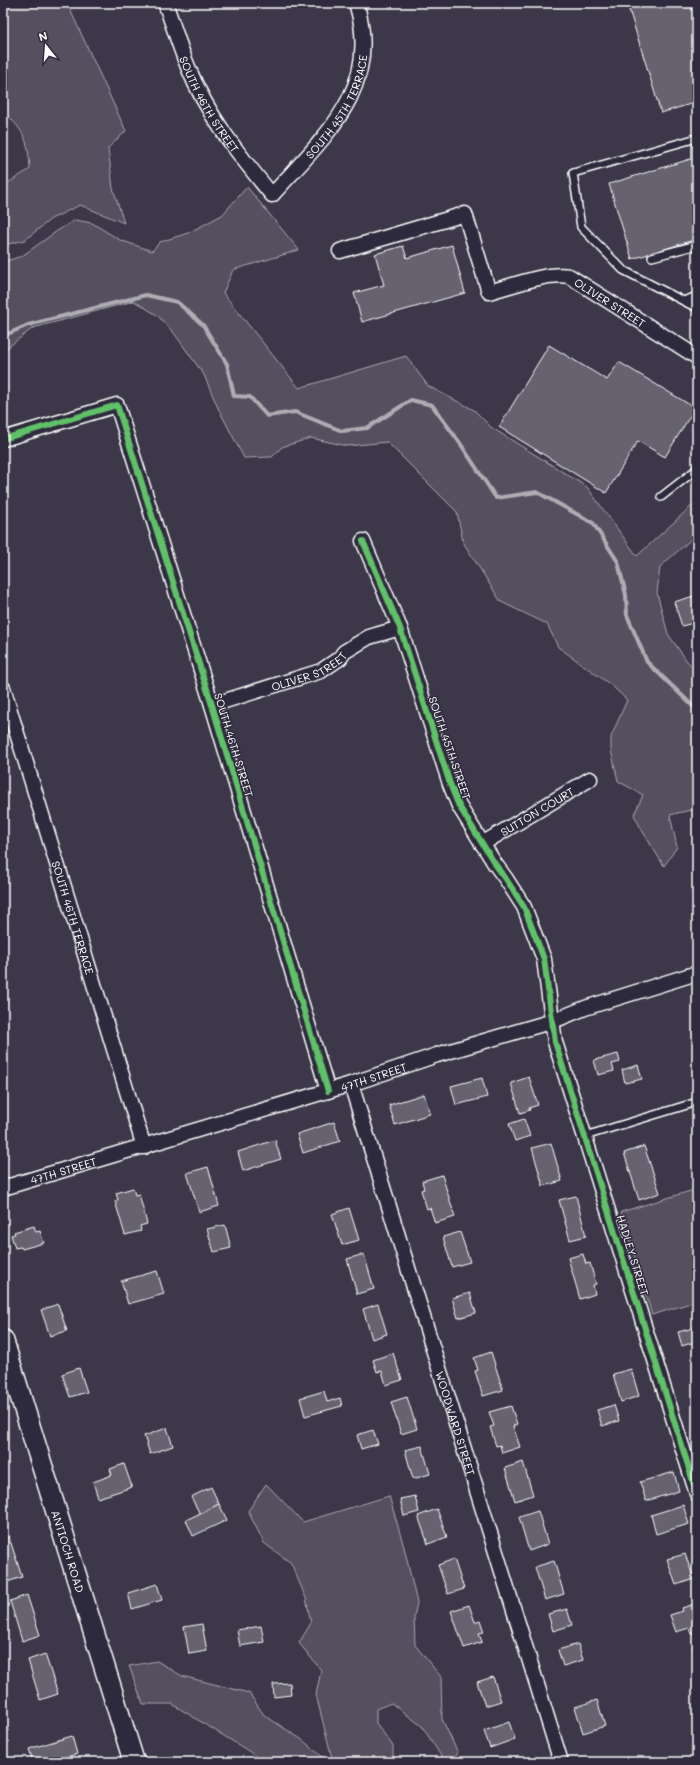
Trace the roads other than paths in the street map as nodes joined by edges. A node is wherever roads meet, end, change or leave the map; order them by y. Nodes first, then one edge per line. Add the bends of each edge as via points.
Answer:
1 (165, 3) edge
2 (356, 3) edge
3 (697, 138) edge
4 (272, 194) joint
5 (697, 245) edge
6 (340, 251) dead end
7 (652, 257) dead end
8 (697, 296) edge
9 (684, 301) junction
10 (697, 308) edge
11 (697, 357) edge
12 (3, 439) edge
13 (697, 470) edge
14 (661, 497) dead end
15 (364, 541) dead end
16 (400, 628) junction
17 (3, 688) edge
18 (212, 705) junction
19 (590, 779) dead end
20 (482, 844) junction
21 (697, 973) edge
22 (553, 1021) junction
23 (351, 1084) junction
24 (328, 1091) junction
25 (697, 1102) edge
26 (585, 1136) junction
27 (144, 1147) junction
28 (3, 1188) edge
29 (3, 1340) edge
30 (9, 1380) edge
31 (697, 1494) edge
32 (134, 1762) edge
33 (561, 1762) edge

1 - 4 street, SOUTH 46TH STREET via 188,68 214,119 236,152
2 - 4 street, SOUTH 45TH TERRACE via 362,29 363,55 356,84 334,126
3 - 9 lane via 573,173 581,227 623,270
5 - 7 lane
6 - 11 street, OLIVER STREET via 465,214 489,292 560,274 569,276
8 - 9 lane
9 - 10 lane
12 - 18 street, SOUTH 46TH STREET via 117,405
13 - 14 lane
15 - 16 street, SOUTH 45TH STREET
16 - 18 street, OLIVER STREET via 369,637 344,652 340,658 321,671
16 - 20 street, SOUTH 45TH STREET via 450,784 459,806
17 - 27 street, SOUTH 46TH TERRACE
18 - 24 street, SOUTH 46TH STREET
19 - 20 street, SUTTON COURT
20 - 22 street, SOUTH 45TH STREET via 524,907 544,959
21 - 22 street, 47TH STREET via 585,1008
22 - 23 street, 47TH STREET
22 - 26 street, HADLEY STREET via 555,1042
23 - 24 street, 47TH STREET
23 - 33 street, WOODWARD STREET
24 - 27 street, 47TH STREET
25 - 26 lane
26 - 31 street, HADLEY STREET
27 - 28 street, 47TH STREET
29 - 30 main road, ANTIOCH ROAD
30 - 32 main road, ANTIOCH ROAD

